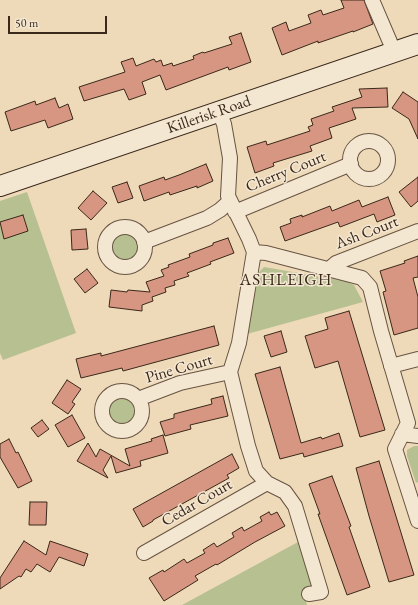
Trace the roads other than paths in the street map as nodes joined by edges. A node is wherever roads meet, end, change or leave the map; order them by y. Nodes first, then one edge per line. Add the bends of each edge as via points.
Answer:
1 (372, 0) edge
2 (418, 44) edge
3 (393, 52) junction
4 (219, 112) junction
5 (351, 164) dead end
6 (0, 186) edge
7 (233, 206) junction
8 (418, 231) edge
9 (144, 242) dead end
10 (254, 252) junction
11 (329, 270) junction
12 (418, 359) edge
13 (391, 366) junction
14 (230, 372) junction
15 (138, 399) dead end
16 (402, 434) junction
17 (418, 436) edge
18 (267, 483) junction
19 (418, 521) edge
20 (144, 553) dead end
21 (309, 594) dead end

1 - 3 street
2 - 3 main road, Killerisk Road
3 - 4 main road, Killerisk Road
4 - 6 main road, Killerisk Road
4 - 7 street via 224,124 230,158 228,196
5 - 7 street, Cherry Court
7 - 9 street, Cherry Court
7 - 10 street
8 - 11 street, Ash Court via 336,263
10 - 11 street
10 - 14 street via 238,343
11 - 13 street via 362,278 370,287
12 - 13 street
13 - 16 street via 408,424
14 - 15 street, Pine Court via 180,383
14 - 18 street via 256,471
16 - 17 street
16 - 19 street via 395,449
18 - 20 street, Cedar Court
18 - 21 street via 285,492 295,506 321,592

